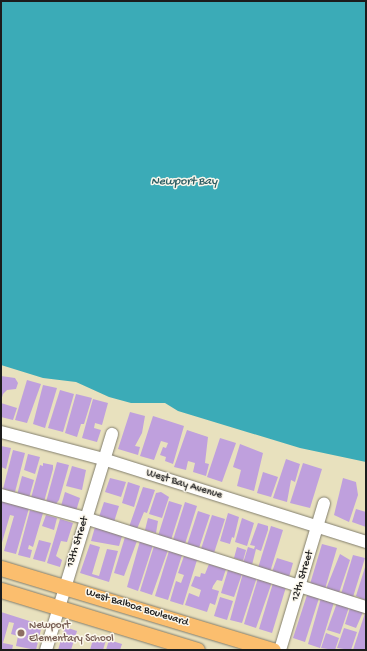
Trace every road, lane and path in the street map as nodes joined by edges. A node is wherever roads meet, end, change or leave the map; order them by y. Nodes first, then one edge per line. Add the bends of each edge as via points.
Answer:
1 (1, 432) edge
2 (112, 434) dead end
3 (103, 459) junction
4 (1, 495) edge
5 (324, 502) dead end
6 (85, 518) junction
7 (318, 526) junction
8 (366, 542) edge
9 (1, 568) edge
10 (65, 585) junction
11 (300, 586) junction
12 (1, 590) edge
13 (59, 606) junction
14 (366, 607) edge
15 (46, 650) edge
16 (197, 650) edge
17 (273, 650) edge
18 (280, 650) edge

1 - 3 street, West Bay Avenue
2 - 3 street, 13th Street
3 - 6 street, 13th Street
3 - 7 street, West Bay Avenue
4 - 6 street
5 - 7 street, 12th Street
6 - 10 street, 13th Street
6 - 11 street
7 - 8 street, West Bay Avenue
7 - 11 street, 12th Street
9 - 10 main road, West Balboa Boulevard
10 - 13 street, 13th Street
10 - 17 main road, West Balboa Boulevard
11 - 14 street
11 - 18 street, 12th Street
12 - 13 main road, West Balboa Boulevard
13 - 15 street, 13th Street
13 - 16 main road, West Balboa Boulevard

